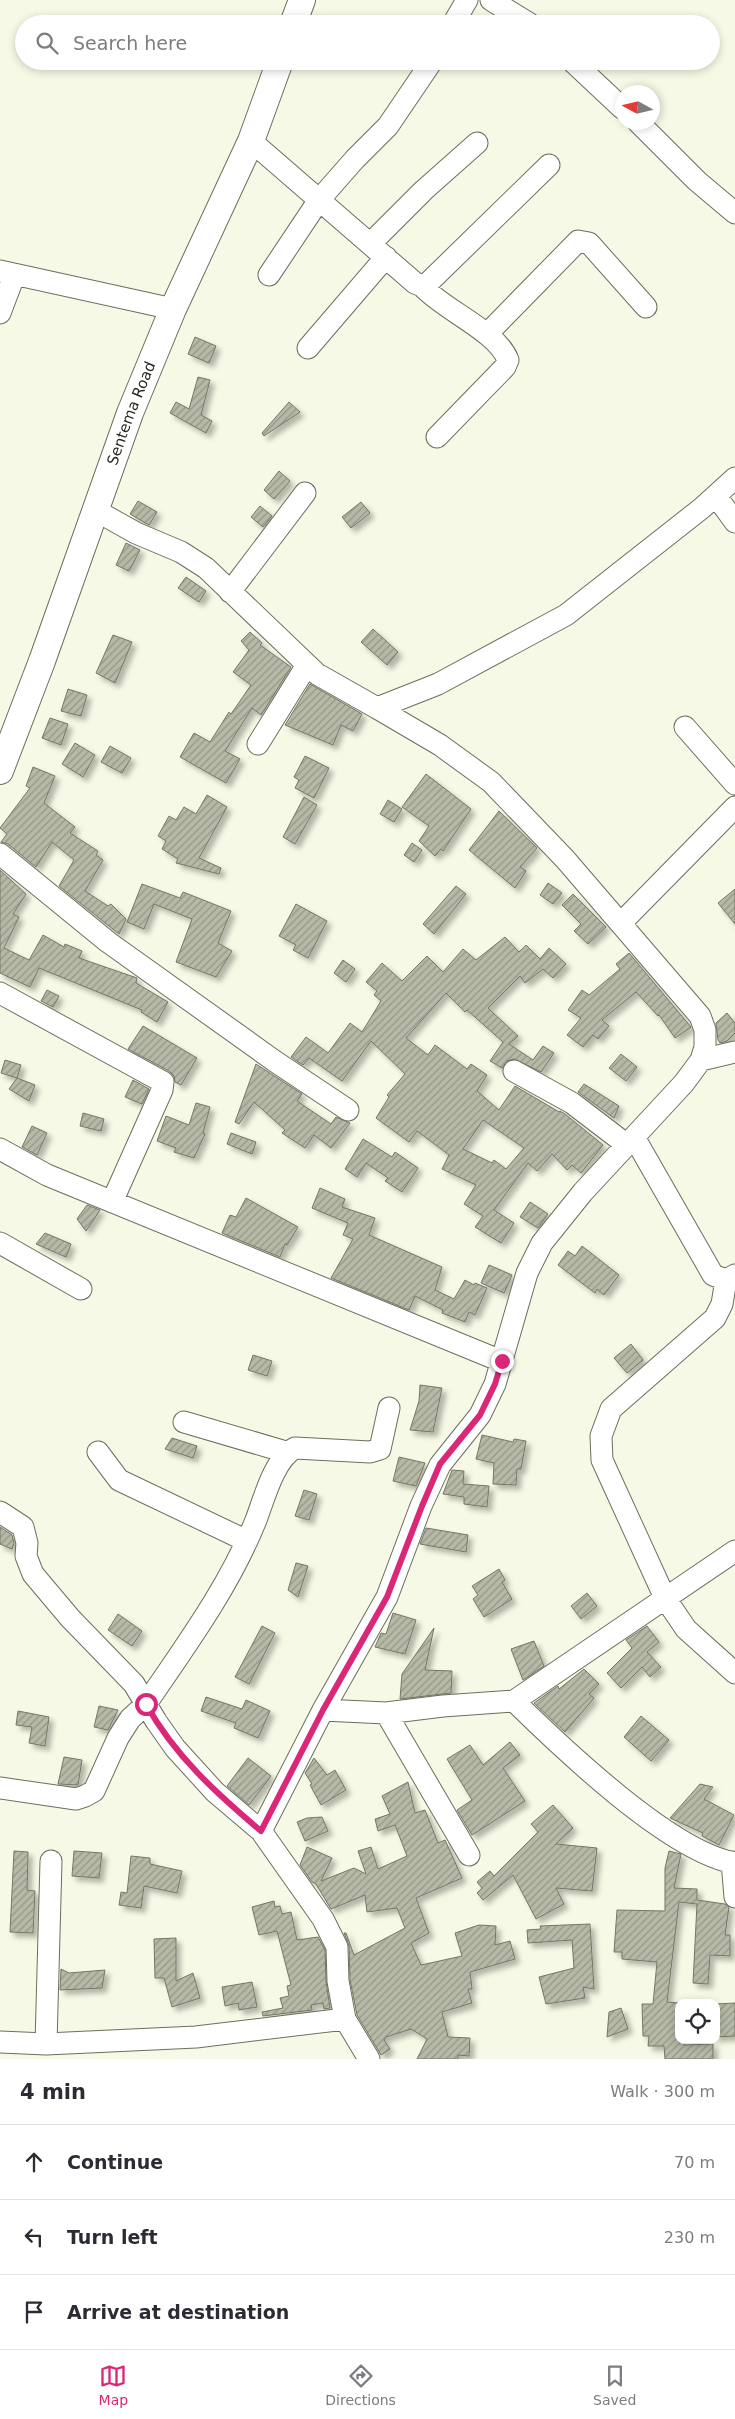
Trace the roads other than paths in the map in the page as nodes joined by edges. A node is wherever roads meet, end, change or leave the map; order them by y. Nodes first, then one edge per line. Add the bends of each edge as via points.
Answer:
1 (302, 0) edge
2 (467, 0) edge
3 (491, 0) edge
4 (297, 15) edge
5 (458, 15) edge
6 (515, 15) edge
7 (277, 70) edge
8 (426, 70) edge
9 (582, 70) edge
10 (615, 101) edge
11 (646, 130) edge
12 (251, 141) junction
13 (477, 143) dead end
14 (548, 165) dead end
15 (319, 200) junction
16 (735, 213) edge
17 (378, 251) junction
18 (7, 274) edge
19 (269, 275) dead end
20 (422, 286) junction
21 (646, 307) dead end
22 (173, 309) junction
23 (0, 313) edge
24 (487, 334) junction
25 (308, 348) dead end
26 (437, 437) dead end
27 (735, 478) edge
28 (305, 493) dead end
29 (716, 496) junction
30 (95, 510) junction
31 (735, 522) edge
32 (230, 592) junction
33 (307, 665) junction
34 (377, 708) junction
35 (685, 727) dead end
36 (258, 744) dead end
37 (0, 771) edge
38 (735, 784) edge
39 (735, 806) edge
40 (0, 854) edge
41 (620, 923) junction
42 (0, 993) edge
43 (735, 1052) edge
44 (701, 1060) junction
45 (514, 1072) dead end
46 (348, 1110) dead end
47 (630, 1141) junction
48 (0, 1149) edge
49 (112, 1202) junction
50 (0, 1243) edge
51 (731, 1277) edge
52 (82, 1289) dead end
53 (502, 1361) junction
54 (389, 1408) dead end
55 (184, 1422) dead end
56 (98, 1452) dead end
57 (286, 1452) junction
58 (0, 1512) edge
59 (248, 1541) junction
60 (735, 1551) edge
61 (665, 1598) junction
62 (735, 1673) edge
63 (514, 1701) junction
64 (146, 1704) junction
65 (323, 1710) junction
66 (386, 1713) junction
67 (0, 1788) edge
68 (261, 1831) junction
69 (469, 1855) dead end
70 (51, 1861) dead end
71 (734, 1863) edge
72 (735, 1897) edge
73 (345, 2018) junction
74 (0, 2042) edge
75 (46, 2044) junction
76 (369, 2059) edge

1 - 4 main road
2 - 5 street
3 - 6 street
7 - 12 main road, Sentema Road
8 - 15 street via 388,126
9 - 10 street
11 - 16 street via 697,181
12 - 15 street
12 - 22 main road, Sentema Road
13 - 17 street via 424,190
14 - 20 street
15 - 17 street
15 - 19 street
17 - 20 street
17 - 25 street
18 - 22 street
18 - 23 street
20 - 24 street via 433,298
21 - 24 street via 589,243 578,241
22 - 30 main road, Sentema Road
24 - 26 street via 505,353 508,360 505,367
27 - 29 street
28 - 32 street
29 - 31 street
29 - 34 street via 566,615 438,684
30 - 32 street via 194,560
30 - 37 main road, Sentema Road
32 - 33 street
33 - 34 street
33 - 36 street
34 - 41 street via 440,745 492,782
35 - 38 street
39 - 41 street
40 - 46 street via 108,942
41 - 44 street via 700,1016 706,1047
42 - 49 street via 163,1082
43 - 44 street
44 - 47 street
45 - 47 street via 572,1103
47 - 51 street via 713,1275
47 - 53 street via 542,1243 527,1273
48 - 49 street via 47,1175
49 - 53 street
50 - 52 street
51 - 61 street via 715,1318 611,1409 601,1436 602,1460
53 - 65 street via 480,1415 440,1464 387,1597
54 - 57 street via 380,1449 370,1452 295,1448
55 - 57 street
56 - 59 street via 119,1480
57 - 59 street
58 - 64 street via 23,1526 26,1556 32,1574 134,1684
59 - 64 street via 211,1606
60 - 61 street
61 - 62 street via 686,1629
61 - 63 street
63 - 66 street
63 - 71 street via 589,1770 651,1820 699,1851
64 - 67 street via 130,1719 118,1738 94,1791 76,1799
64 - 68 street via 175,1748 215,1792
65 - 66 street
65 - 68 street
66 - 69 street
68 - 73 street via 323,1919 338,1947 338,1981
70 - 75 street
71 - 72 street
73 - 75 street via 196,2037
73 - 76 street
74 - 75 street

